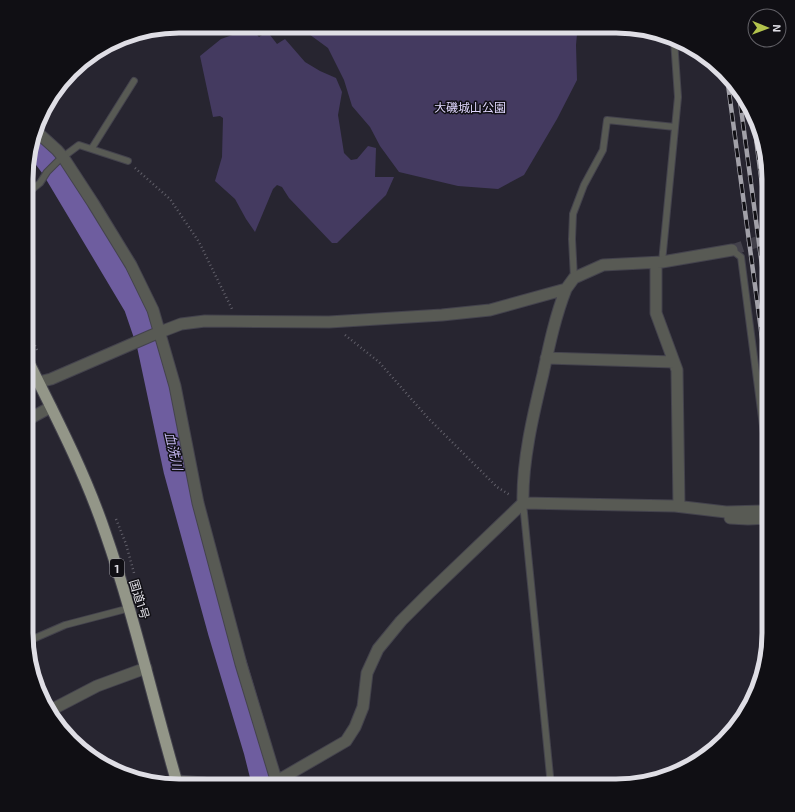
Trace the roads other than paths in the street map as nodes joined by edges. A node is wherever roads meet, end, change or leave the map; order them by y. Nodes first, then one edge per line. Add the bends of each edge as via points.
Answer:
1 (674, 45) edge
2 (134, 81) dead end
3 (675, 126) junction
4 (40, 134) edge
5 (92, 148) junction
6 (61, 159) junction
7 (128, 161) road end
8 (33, 189) edge
9 (732, 250) joint
10 (659, 263) junction
11 (574, 278) junction
12 (566, 289) junction
13 (157, 333) junction
14 (546, 358) junction
15 (674, 362) junction
16 (33, 371) edge
17 (39, 382) junction
18 (51, 408) junction
19 (33, 417) edge
20 (762, 418) edge
21 (523, 504) junction
22 (679, 506) junction
23 (762, 514) edge
24 (130, 608) junction
25 (33, 639) edge
26 (146, 668) junction
27 (54, 708) edge
28 (176, 779) edge
29 (273, 779) edge
30 (282, 779) edge
31 (550, 779) edge

1 - 3 lane via 678,97
2 - 5 lane
3 - 10 lane
3 - 11 lane via 607,120 603,150 584,184 573,214
4 - 6 street via 57,150
5 - 6 lane via 79,145
5 - 7 lane
6 - 8 lane
6 - 13 street via 131,265 153,310
9 - 10 street
9 - 20 lane via 741,257
10 - 11 street via 603,266
10 - 15 street via 656,313
11 - 12 street
12 - 13 street via 490,310 329,322 205,321 181,324
12 - 14 street via 557,312
13 - 17 street
13 - 29 street via 175,386 200,511
14 - 15 street
14 - 21 street via 533,418 523,485
15 - 22 street via 677,370
16 - 17 highway, 国道1号 / 1
17 - 18 highway, 国道1号 / 1
18 - 19 street
18 - 24 highway, 国道1号 / 1 via 82,470
21 - 22 street
21 - 30 street via 429,593 378,649 367,673 363,706 346,741
21 - 31 lane
22 - 23 street
24 - 25 lane via 65,625
24 - 26 highway, 国道1号 / 1
26 - 27 street via 97,686
26 - 28 highway, 国道1号 / 1

